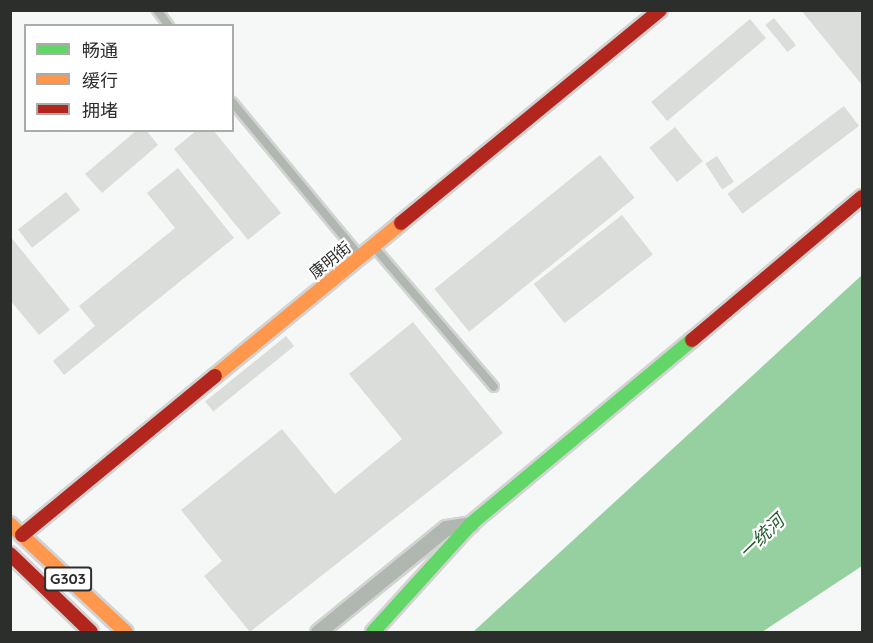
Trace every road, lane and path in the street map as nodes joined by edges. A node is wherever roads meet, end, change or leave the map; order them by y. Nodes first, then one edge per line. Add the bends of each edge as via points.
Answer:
1 (157, 10) edge
2 (660, 10) edge
3 (168, 24) edge
4 (234, 104) edge
5 (862, 197) edge
6 (373, 246) junction
7 (360, 257) junction
8 (494, 387) dead end
9 (10, 524) edge
10 (471, 525) junction
11 (22, 535) junction
12 (10, 554) edge
13 (91, 633) edge
14 (126, 633) edge
15 (318, 633) edge
16 (373, 633) edge

1 - 3 lane
2 - 6 main road, 康明街
4 - 7 lane
5 - 10 main road
6 - 7 main road, 康明街
6 - 8 lane
7 - 11 main road, 康明街
9 - 11 main road, G303
10 - 15 street via 446,528
10 - 16 main road
11 - 14 main road, G303
12 - 13 main road, G303

